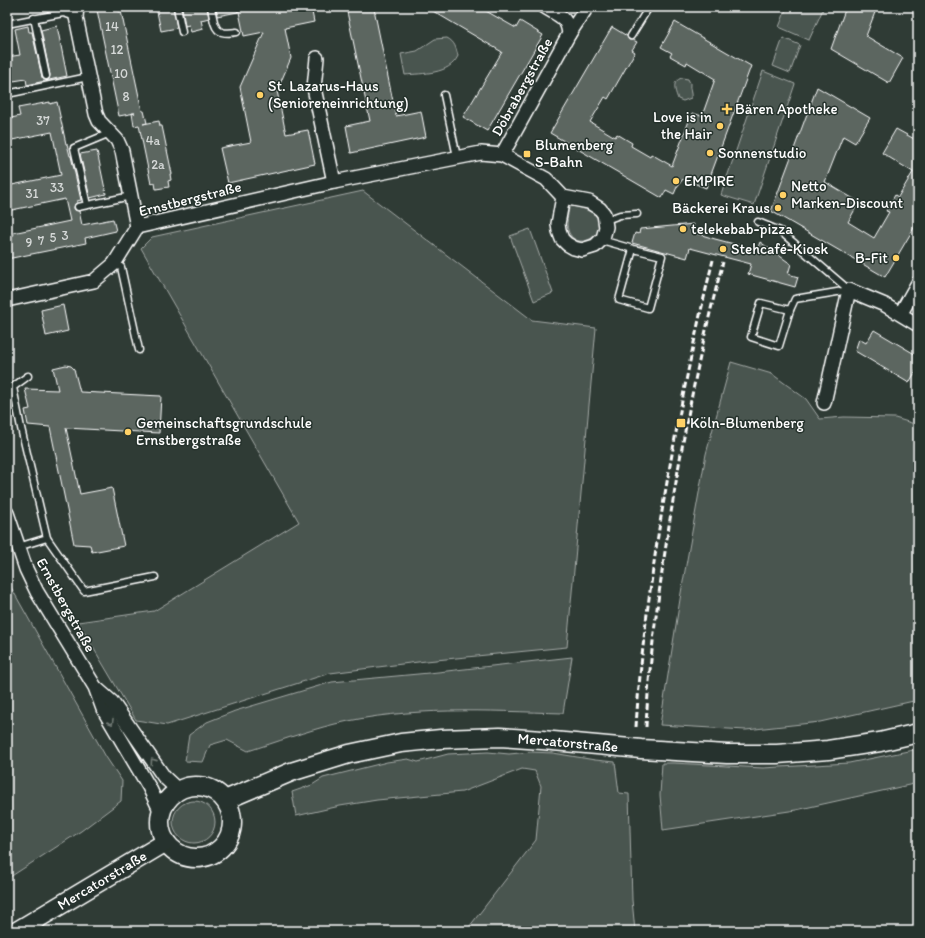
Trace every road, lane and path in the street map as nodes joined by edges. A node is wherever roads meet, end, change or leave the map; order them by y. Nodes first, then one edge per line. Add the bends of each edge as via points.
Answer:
1 (177, 7) edge
2 (211, 7) edge
3 (545, 7) edge
4 (587, 7) edge
5 (649, 7) edge
6 (56, 10) edge
7 (77, 12) edge
8 (34, 18) junction
9 (7, 24) edge
10 (182, 32) dead end
11 (237, 32) dead end
12 (569, 34) junction
13 (631, 36) dead end
14 (317, 58) dead end
15 (46, 76) dead end
16 (88, 77) junction
17 (7, 94) edge
18 (444, 96) dead end
19 (110, 133) junction
20 (502, 155) junction
21 (457, 157) junction
22 (334, 182) junction
23 (131, 196) junction
24 (563, 197) junction
25 (87, 205) junction
26 (78, 207) dead end
27 (637, 214) dead end
28 (606, 220) junction
29 (758, 222) dead end
30 (137, 227) junction
31 (603, 238) junction
32 (634, 249) junction
33 (114, 264) junction
34 (918, 283) edge
35 (849, 290) junction
36 (7, 300) edge
37 (790, 310) junction
38 (901, 313) junction
39 (918, 325) edge
40 (138, 350) dead end
41 (28, 376) dead end
42 (824, 403) dead end
43 (7, 513) edge
44 (47, 538) junction
45 (18, 547) junction
46 (155, 577) dead end
47 (95, 687) junction
48 (918, 733) edge
49 (178, 790) junction
50 (225, 800) junction
51 (161, 812) junction
52 (166, 842) junction
53 (17, 931) edge

1 - 10 lane
2 - 11 lane via 215,25 220,32
3 - 12 street, Döbrabergstraße via 562,17 568,25
4 - 12 street, Döbrabergstraße
5 - 13 lane
6 - 7 lane
6 - 8 lane
7 - 16 street
8 - 9 lane
8 - 15 lane
12 - 20 street, Döbrabergstraße
14 - 22 street via 314,88
16 - 17 lane
16 - 19 street via 96,114
18 - 21 lane
19 - 23 street via 122,150
19 - 25 lane via 74,148
20 - 21 street, Ernstbergstraße via 481,153
20 - 24 street, Ernstbergstraße via 546,179
21 - 22 street, Ernstbergstraße
22 - 30 street, Ernstbergstraße
23 - 25 lane
23 - 30 street
24 - 28 street via 595,205
24 - 31 street via 559,215 562,239 574,248 582,250 599,243
25 - 26 lane
27 - 28 lane via 620,215
28 - 31 street
29 - 35 lane via 780,232
30 - 33 street, Ernstbergstraße
31 - 32 lane via 605,241
32 - 32 lane via 662,256 648,308 620,300
33 - 36 street, Ernstbergstraße via 94,281
33 - 40 lane via 121,268
34 - 38 street
35 - 37 lane via 795,299
35 - 38 street
35 - 42 street
37 - 37 lane via 779,346 751,338 761,303
38 - 39 street
41 - 44 lane via 13,387
43 - 45 street, Ernstbergstraße
44 - 45 lane
44 - 46 lane via 84,591
45 - 47 street, Ernstbergstraße via 37,592
49 -> 47 street, Ernstbergstraße via 164,777 112,702
47 -> 51 street, Ernstbergstraße via 103,709
48 - 50 main road, Mercatorstraße via 828,750 770,754 633,749 500,737 441,739 401,743 349,754 291,772
49 - 50 main road via 196,786 209,788
49 - 51 main road via 169,798
50 - 52 main road via 231,811 230,835 222,847 212,855 186,857 174,852
51 - 52 main road via 160,825
52 - 53 main road, Mercatorstraße

